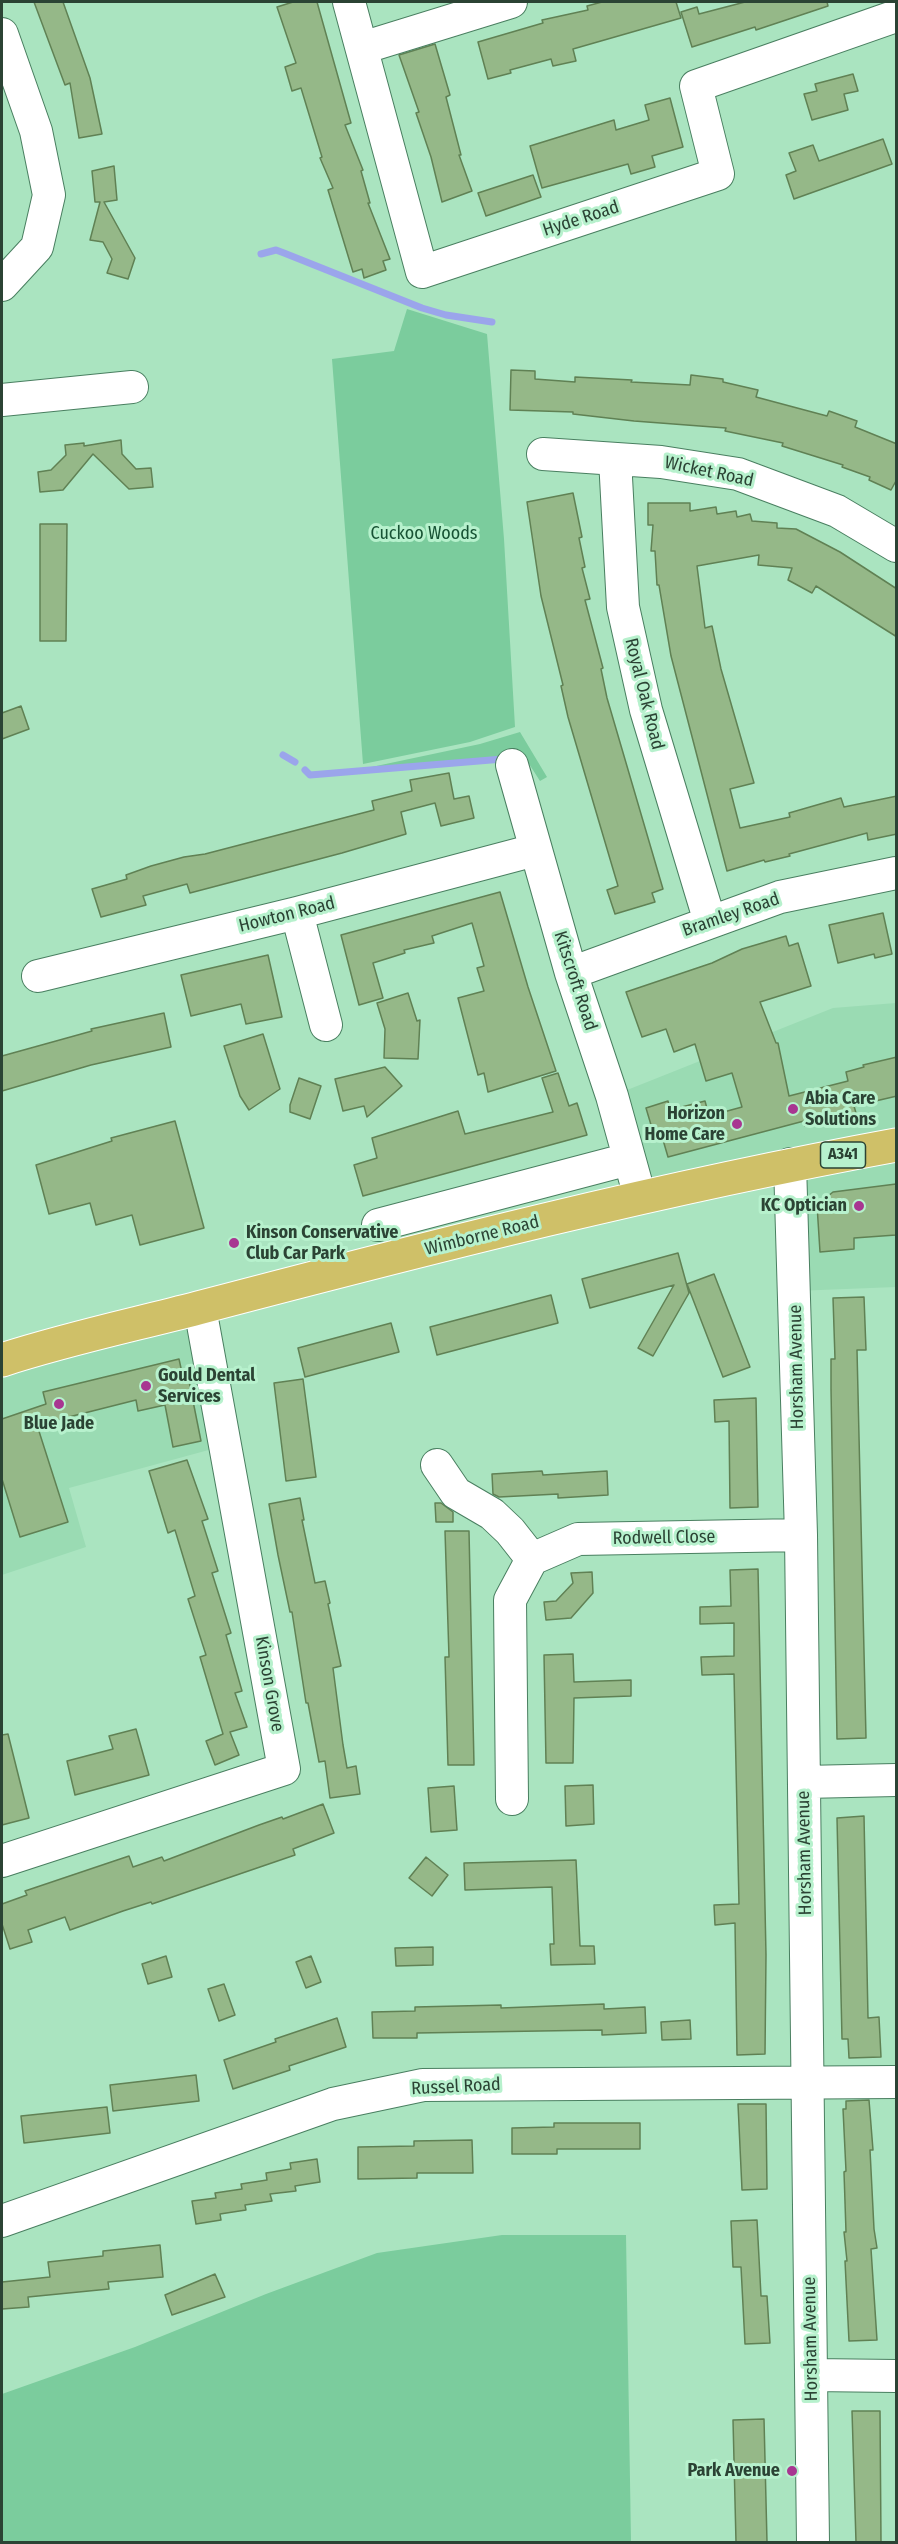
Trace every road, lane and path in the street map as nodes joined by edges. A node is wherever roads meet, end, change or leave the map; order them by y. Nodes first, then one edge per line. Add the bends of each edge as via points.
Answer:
1 (349, 2) edge
2 (511, 2) edge
3 (897, 16) edge
4 (2, 34) edge
5 (362, 48) junction
6 (2, 285) edge
7 (132, 387) dead end
8 (2, 400) edge
9 (543, 454) dead end
10 (615, 459) junction
11 (897, 546) edge
12 (512, 765) dead end
13 (535, 850) junction
14 (897, 873) edge
15 (297, 913) junction
16 (710, 922) junction
17 (571, 973) junction
18 (38, 976) dead end
19 (325, 1026) dead end
20 (897, 1145) edge
21 (629, 1159) junction
22 (790, 1164) junction
23 (640, 1197) junction
24 (378, 1225) dead end
25 (200, 1308) junction
26 (2, 1359) edge
27 (437, 1465) dead end
28 (801, 1535) junction
29 (532, 1559) junction
30 (897, 1780) edge
31 (804, 1782) junction
32 (512, 1799) dead end
33 (2, 1861) edge
34 (897, 2082) edge
35 (808, 2083) junction
36 (2, 2222) edge
37 (812, 2375) junction
38 (897, 2376) edge
39 (813, 2542) edge

1 - 5 street, Hyde Road
2 - 5 street
3 - 5 street, Hyde Road via 696,86 718,174 422,272
4 - 6 street via 36,130 49,195 37,247
7 - 8 street
9 - 10 street, Wicket Road
10 - 11 street, Wicket Road via 738,474 837,511
10 - 16 street, Royal Oak Road via 622,607 646,710
12 - 13 street, Kitscroft Road
13 - 15 street, Howton Road
13 - 17 street, Kitscroft Road
14 - 16 street, Bramley Road via 780,897
15 - 18 street, Howton Road
15 - 19 street
16 - 17 street, Bramley Road
17 - 21 street, Kitscroft Road
20 - 22 main road, Wimborne Road / A341
21 - 23 street, Kitscroft Road
21 - 24 street, Wimborne Road
22 - 23 main road, Wimborne Road / A341
22 - 28 street, Horsham Avenue
23 - 25 main road, Wimborne Road / A341
25 - 26 main road, Wimborne Road / A341
25 - 33 street, Kinson Grove via 284,1769
27 - 29 street via 456,1493 492,1514
28 - 29 street, Rodwell Close via 578,1539
28 - 31 street, Horsham Avenue
29 - 32 street via 510,1600
30 - 31 street
31 - 35 street, Horsham Avenue
34 - 35 street, Russel Road
35 - 36 street, Russel Road via 423,2085 333,2104
35 - 37 street, Horsham Avenue
37 - 38 street
37 - 39 street, Horsham Avenue

